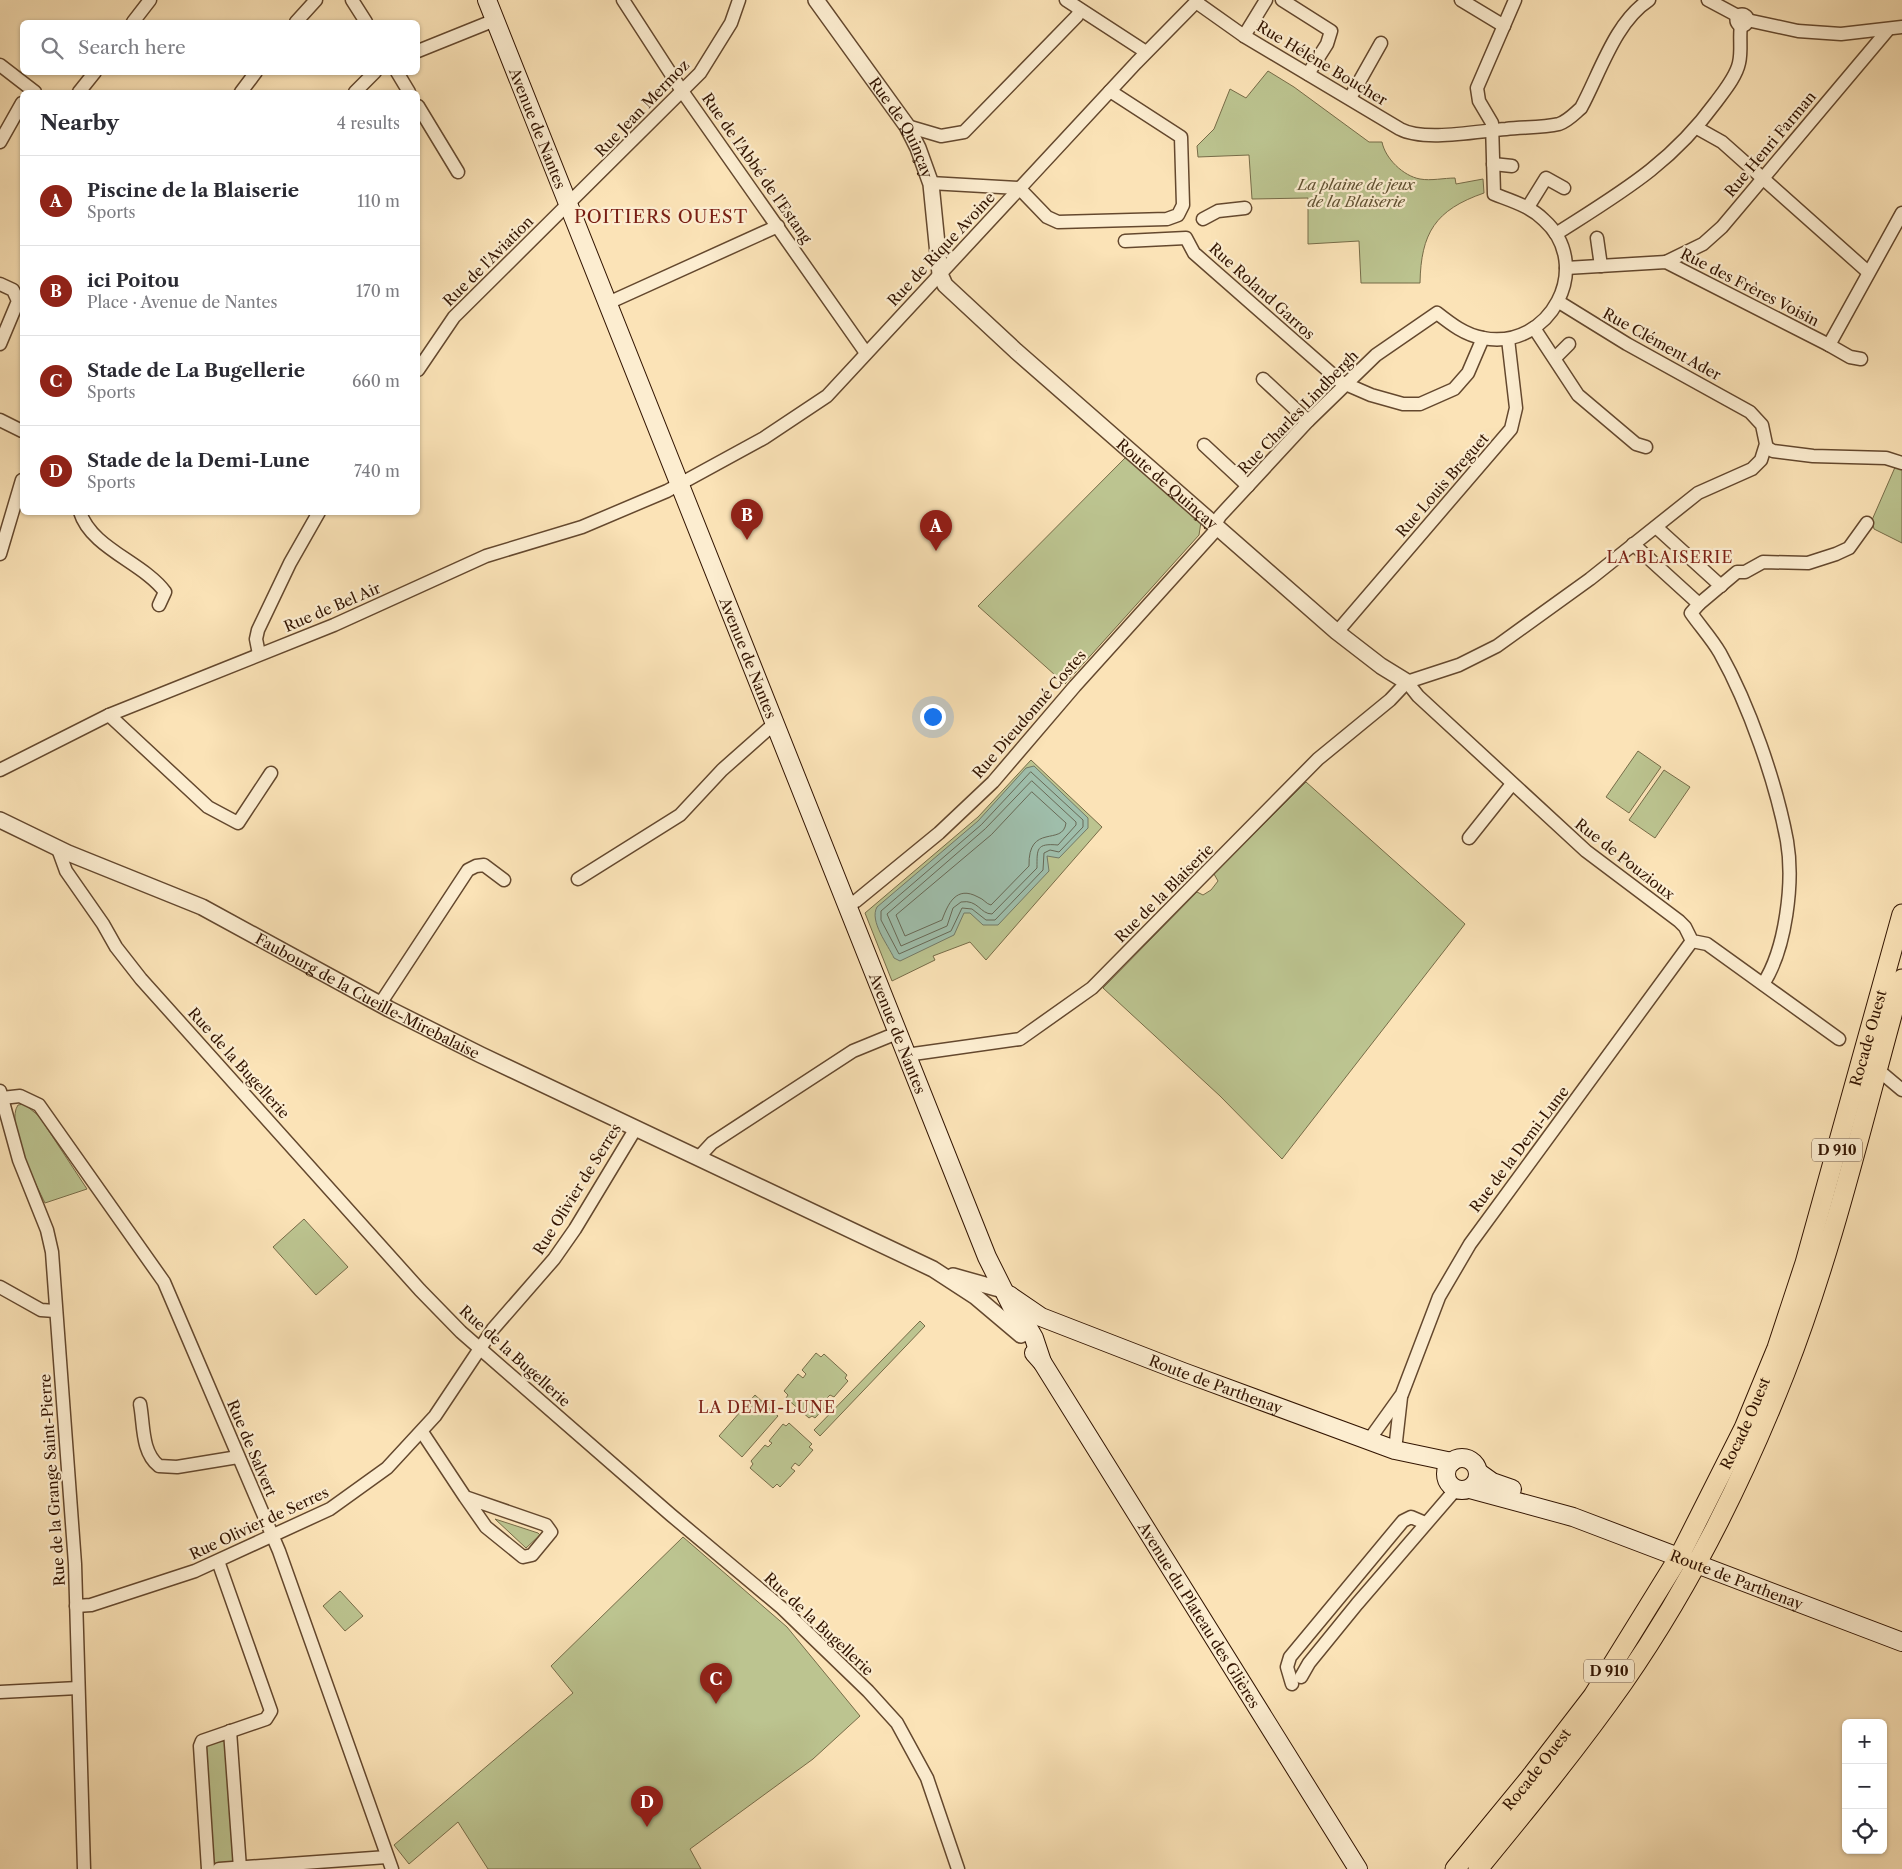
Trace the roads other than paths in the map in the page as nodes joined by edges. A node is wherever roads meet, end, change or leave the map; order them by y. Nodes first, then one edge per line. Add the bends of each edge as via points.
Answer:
1 (150, 0) edge
2 (316, 0) edge
3 (352, 0) edge
4 (487, 0) edge
5 (623, 0) edge
6 (739, 0) edge
7 (816, 0) edge
8 (1066, 0) edge
9 (1266, 0) edge
10 (1282, 0) edge
11 (1461, 0) edge
12 (1514, 0) edge
13 (1649, 0) edge
14 (1708, 0) edge
15 (1197, 1) edge
16 (1080, 10) junction
17 (135, 20) edge
18 (298, 20) edge
19 (365, 20) edge
20 (495, 20) junction
21 (1742, 20) junction
22 (1504, 26) junction
23 (1902, 27) edge
24 (1886, 31) junction
25 (1244, 36) junction
26 (1381, 43) dead end
27 (420, 50) edge
28 (1146, 52) junction
29 (0, 66) edge
30 (1308, 74) junction
31 (93, 75) edge
32 (254, 75) edge
33 (372, 75) edge
34 (399, 75) edge
35 (29, 90) edge
36 (81, 90) edge
37 (242, 90) edge
38 (357, 90) edge
39 (408, 90) edge
40 (682, 91) junction
41 (1110, 91) junction
42 (1350, 98) junction
43 (20, 107) edge
44 (420, 109) edge
45 (906, 126) junction
46 (1697, 128) junction
47 (1492, 131) junction
48 (0, 142) edge
49 (1493, 164) junction
50 (1512, 166) dead end
51 (458, 172) dead end
52 (1764, 178) junction
53 (930, 183) junction
54 (1018, 188) junction
55 (1564, 188) dead end
56 (569, 203) junction
57 (1528, 207) junction
58 (1245, 208) dead end
59 (1902, 214) edge
60 (1203, 219) dead end
61 (778, 226) junction
62 (1556, 234) junction
63 (1597, 238) dead end
64 (1125, 242) dead end
65 (1666, 262) junction
66 (1601, 266) junction
67 (1566, 268) junction
68 (1868, 272) junction
69 (940, 274) junction
70 (0, 284) edge
71 (1559, 302) junction
72 (608, 303) junction
73 (1534, 328) junction
74 (1483, 338) junction
75 (1508, 338) junction
76 (0, 344) edge
77 (1570, 344) dead end
78 (1829, 346) junction
79 (866, 353) junction
80 (1555, 358) junction
81 (1861, 359) dead end
82 (420, 367) edge
83 (1263, 379) dead end
84 (1345, 385) junction
85 (0, 420) edge
86 (1308, 421) junction
87 (20, 430) edge
88 (1204, 445) dead end
89 (1646, 447) dead end
90 (1766, 447) junction
91 (1902, 463) edge
92 (679, 482) junction
93 (1248, 486) junction
94 (20, 487) edge
95 (82, 515) edge
96 (317, 515) edge
97 (1867, 523) dead end
98 (1214, 524) junction
99 (1656, 527) junction
100 (1633, 544) junction
101 (0, 554) edge
102 (1721, 586) junction
103 (1699, 604) junction
104 (159, 605) dead end
105 (1337, 632) junction
106 (259, 654) junction
107 (1407, 682) junction
108 (109, 715) junction
109 (775, 724) junction
110 (0, 770) edge
111 (271, 773) dead end
112 (1512, 784) junction
113 (0, 820) edge
114 (1469, 838) dead end
115 (58, 849) junction
116 (578, 879) dead end
117 (504, 880) dead end
118 (846, 906) junction
119 (1902, 914) edge
120 (1692, 941) junction
121 (1902, 978) edge
122 (1763, 984) junction
123 (380, 1004) junction
124 (897, 1033) junction
125 (1839, 1039) dead end
126 (906, 1055) junction
127 (1877, 1069) junction
128 (1902, 1090) edge
129 (1, 1094) edge
130 (636, 1128) junction
131 (699, 1156) junction
132 (933, 1269) junction
133 (0, 1287) edge
134 (1003, 1290) junction
135 (976, 1297) junction
136 (55, 1311) junction
137 (1015, 1313) junction
138 (1037, 1316) junction
139 (1021, 1335) junction
140 (480, 1348) junction
141 (1042, 1362) junction
142 (1402, 1394) junction
143 (140, 1404) dead end
144 (422, 1432) junction
145 (1369, 1440) junction
146 (1395, 1450) junction
147 (238, 1457) junction
148 (1478, 1472) junction
149 (1456, 1480) junction
150 (465, 1498) junction
151 (1573, 1517) junction
152 (1425, 1524) junction
153 (272, 1535) junction
154 (1688, 1560) junction
155 (218, 1561) junction
156 (76, 1606) junction
157 (1902, 1642) edge
158 (78, 1688) junction
159 (0, 1692) edge
160 (230, 1731) junction
161 (387, 1857) junction
162 (240, 1868) edge
163 (84, 1869) edge
164 (208, 1869) edge
165 (219, 1869) edge
166 (392, 1869) edge
167 (958, 1869) edge
168 (1358, 1869) edge
169 (1455, 1869) edge
170 (1478, 1869) edge

1 - 17 street
2 - 18 street
3 - 19 street
4 - 20 main road, Avenue de Nantes
5 - 40 street, Rue de l'Abbé de l'Estang
6 - 40 street, Rue Jean Mermoz via 731,23 700,73
7 - 45 street, Rue de Quinçay
8 - 16 street
9 - 25 street
10 - 30 street via 1331,31 1328,44
11 - 22 street
12 - 22 street
13 - 47 street via 1624,23 1581,108 1570,119 1561,123
14 - 21 street
15 - 25 street, Rue Hélène Boucher
15 - 28 street, Rue de Rique Avoine
16 - 28 street
16 - 45 street via 964,132 941,136
20 - 27 street
20 - 56 main road, Avenue de Nantes
21 - 24 street via 1798,31 1841,34
21 - 46 street via 1739,64 1728,87
22 - 47 street via 1476,88 1479,102 1492,123
23 - 24 street
24 - 52 street, Rue Henri Farman
25 - 30 street, Rue Hélène Boucher
26 - 42 street
28 - 41 street, Rue de Rique Avoine
29 - 35 street
30 - 42 street, Rue Hélène Boucher
31 - 36 street
32 - 37 street
33 - 38 street
34 - 39 street
40 - 56 street, Rue Jean Mermoz
40 - 61 street, Rue de l'Abbé de l'Estang
41 - 54 street, Rue de Rique Avoine
41 - 54 street via 1181,137 1183,205 1178,215 1167,219 1058,222 1048,217
42 - 47 street, Rue Hélène Boucher via 1408,133
43 - 48 street
44 - 51 street
45 - 53 street, Rue de Quinçay via 918,148
46 - 52 street via 1722,142
46 - 62 street via 1645,177
47 - 49 street
49 - 50 street
49 - 57 street via 1494,194
52 - 65 street, Rue Henri Farman via 1703,244
52 - 68 street
53 - 54 street
53 - 69 street, Rue de Quinçay
54 - 69 street, Rue de Rique Avoine
55 - 57 street via 1546,178
56 - 72 main road, Avenue de Nantes
56 - 82 street, Rue de l'Aviation via 454,317
57 - 62 street
58 - 60 street via 1218,211
59 - 68 street, Rue des Frères Voisin
61 - 72 street
61 - 79 street, Rue de l'Abbé de l'Estang
62 - 67 street
63 - 66 street
64 - 84 street, Rue Roland Garros via 1186,238 1194,253
65 - 66 street, Rue des Frères Voisin
65 - 78 street, Rue des Frères Voisin
66 - 67 street, Rue des Frères Voisin
67 - 71 street
68 - 78 street, Rue des Frères Voisin
69 - 79 street, Rue de Rique Avoine
69 - 98 street, Route de Quinçay via 945,285 1016,351
70 - 76 street via 13,290 17,297 17,306
71 - 73 street
71 - 90 street, Rue Clément Ader via 1750,412 1762,425
72 - 92 main road, Avenue de Nantes
73 - 75 street
73 - 80 street
74 - 75 street
74 - 84 street, Rue Charles Lindbergh via 1455,327 1437,313 1376,355
74 - 84 street via 1468,373 1454,389 1420,404 1403,404
75 - 105 street, Rue Louis Breguet via 1516,408 1511,429
77 - 80 street
78 - 81 street, Rue des Frères Voisin
79 - 92 street, Rue de Rique Avoine via 827,396 764,438
80 - 89 street via 1578,395 1636,444
83 - 86 street
84 - 86 street, Rue Charles Lindbergh
85 - 87 street
86 - 93 street, Rue Charles Lindbergh
88 - 93 street
90 - 91 street via 1773,451 1813,456 1886,458
90 - 99 street via 1761,460 1752,469 1698,492
92 - 106 street, Rue de Bel Air via 667,491 582,527 486,556 334,625
92 - 109 main road, Avenue de Nantes
93 - 98 street, Rue Charles Lindbergh
94 - 101 street
95 - 104 street via 88,528 159,584 165,592
96 - 106 street via 258,630
97 - 102 street via 1849,548 1836,554 1808,563 1763,562 1745,572 1737,572
98 - 105 street, Route de Quinçay
98 - 118 street, Rue Dieudonné Costes via 1215,531 993,782 939,833
99 - 100 street
99 - 102 street
100 - 103 street
100 - 107 street via 1497,646 1459,665
102 - 103 street
103 - 122 street via 1691,613 1730,671 1774,786 1787,843 1786,910 1772,969
105 - 107 street, Route de Quinçay
106 - 108 street, Rue de Bel Air
107 - 112 street, Rue de Pouzioux
107 - 126 street, Rue de la Blaiserie via 1318,759 1092,988 1020,1040
108 - 110 street, Rue de Bel Air
108 - 111 street via 208,807 238,823
109 - 116 street via 722,770 680,815
109 - 118 main road, Avenue de Nantes
112 - 114 street
112 - 120 street, Rue de Pouzioux via 1586,851 1679,921
113 - 115 street, Faubourg de la Cueille-Mirebalaise
115 - 123 street, Faubourg de la Cueille-Mirebalaise via 202,907
115 - 140 street, Rue de la Bugellerie via 66,871 141,980 420,1290
117 - 123 street via 484,865 468,870
118 - 124 main road, Avenue de Nantes
119 - 154 main road, Rocade Ouest / D 910 via 1784,1327
120 - 122 street via 1707,944
120 - 142 street, Rue de la Demi-Lune via 1470,1244 1439,1298
121 - 127 main road, Rocade Ouest / D 910
122 - 125 street
123 - 130 street, Faubourg de la Cueille-Mirebalaise
124 - 126 main road, Avenue de Nantes
124 - 131 street via 853,1051 712,1143
126 - 134 main road, Avenue de Nantes
127 - 128 street
127 - 154 main road, Rocade Ouest / D 910 via 1824,1260 1795,1347 1746,1464
129 - 136 street, Rue de la Grange Saint-Pierre via 19,1160 50,1241
129 - 147 street, Rue de Salvert via 20,1096 38,1105 158,1271
130 - 131 street, Faubourg de la Cueille-Mirebalaise
130 - 140 street, Rue Olivier de Serres via 554,1259
131 - 132 street
132 - 134 street via 967,1282
132 - 135 street
133 - 136 street via 41,1310
134 - 137 main road, Avenue de Nantes
134 - 138 main road, Route de Parthenay
135 - 137 street
135 - 139 street
136 - 156 street, Rue de la Grange Saint-Pierre
137 - 138 main road, Route de Parthenay
137 - 139 main road, Avenue du Plateau des Glières
137 - 141 main road, Avenue du Plateau des Glières via 1034,1338
138 - 145 main road, Route de Parthenay
139 - 141 main road, Avenue du Plateau des Glières
140 - 144 street, Rue Olivier de Serres
140 - 167 street, Rue de la Bugellerie via 782,1608 868,1691 897,1723 927,1778
141 - 168 main road, Avenue du Plateau des Glières
142 - 145 street, Rue de la Demi-Lune
142 - 146 street, Rue de la Demi-Lune
143 - 147 street via 146,1449 159,1466 177,1467
144 - 150 street
144 - 153 street, Rue Olivier de Serres via 387,1468 348,1498
145 - 146 main road, Route de Parthenay
146 - 149 main road, Route de Parthenay
147 - 153 street, Rue de Salvert
148 - 149 main road via 1476,1482
148 - 149 main road, Route de Parthenay via 1475,1465 1462,1458
148 - 151 main road, Route de Parthenay via 1492,1482 1555,1505
149 - 151 main road, Route de Parthenay
149 - 152 street
150 - 150 street via 486,1527 523,1557 532,1555 551,1532 546,1525
151 - 154 main road, Route de Parthenay
152 - 152 street via 1309,1663 1297,1681 1287,1667 1290,1656 1403,1521 1411,1517
153 - 155 street, Rue Olivier de Serres
153 - 161 street, Rue de Salvert
154 - 157 main road, Route de Parthenay
154 - 169 main road, Rocade Ouest / D 910 via 1593,1696
154 - 170 main road, D 910 via 1623,1682 1572,1752
155 - 156 street, Rue Olivier de Serres via 165,1583 91,1605
155 - 160 street via 271,1711 266,1719
156 - 158 street, Rue de la Grange Saint-Pierre
158 - 159 street
158 - 163 street, Rue de la Grange Saint-Pierre
160 - 162 street
160 - 164 street via 202,1741 200,1746
161 - 162 street
161 - 166 street, Rue de Salvert
162 - 165 street

